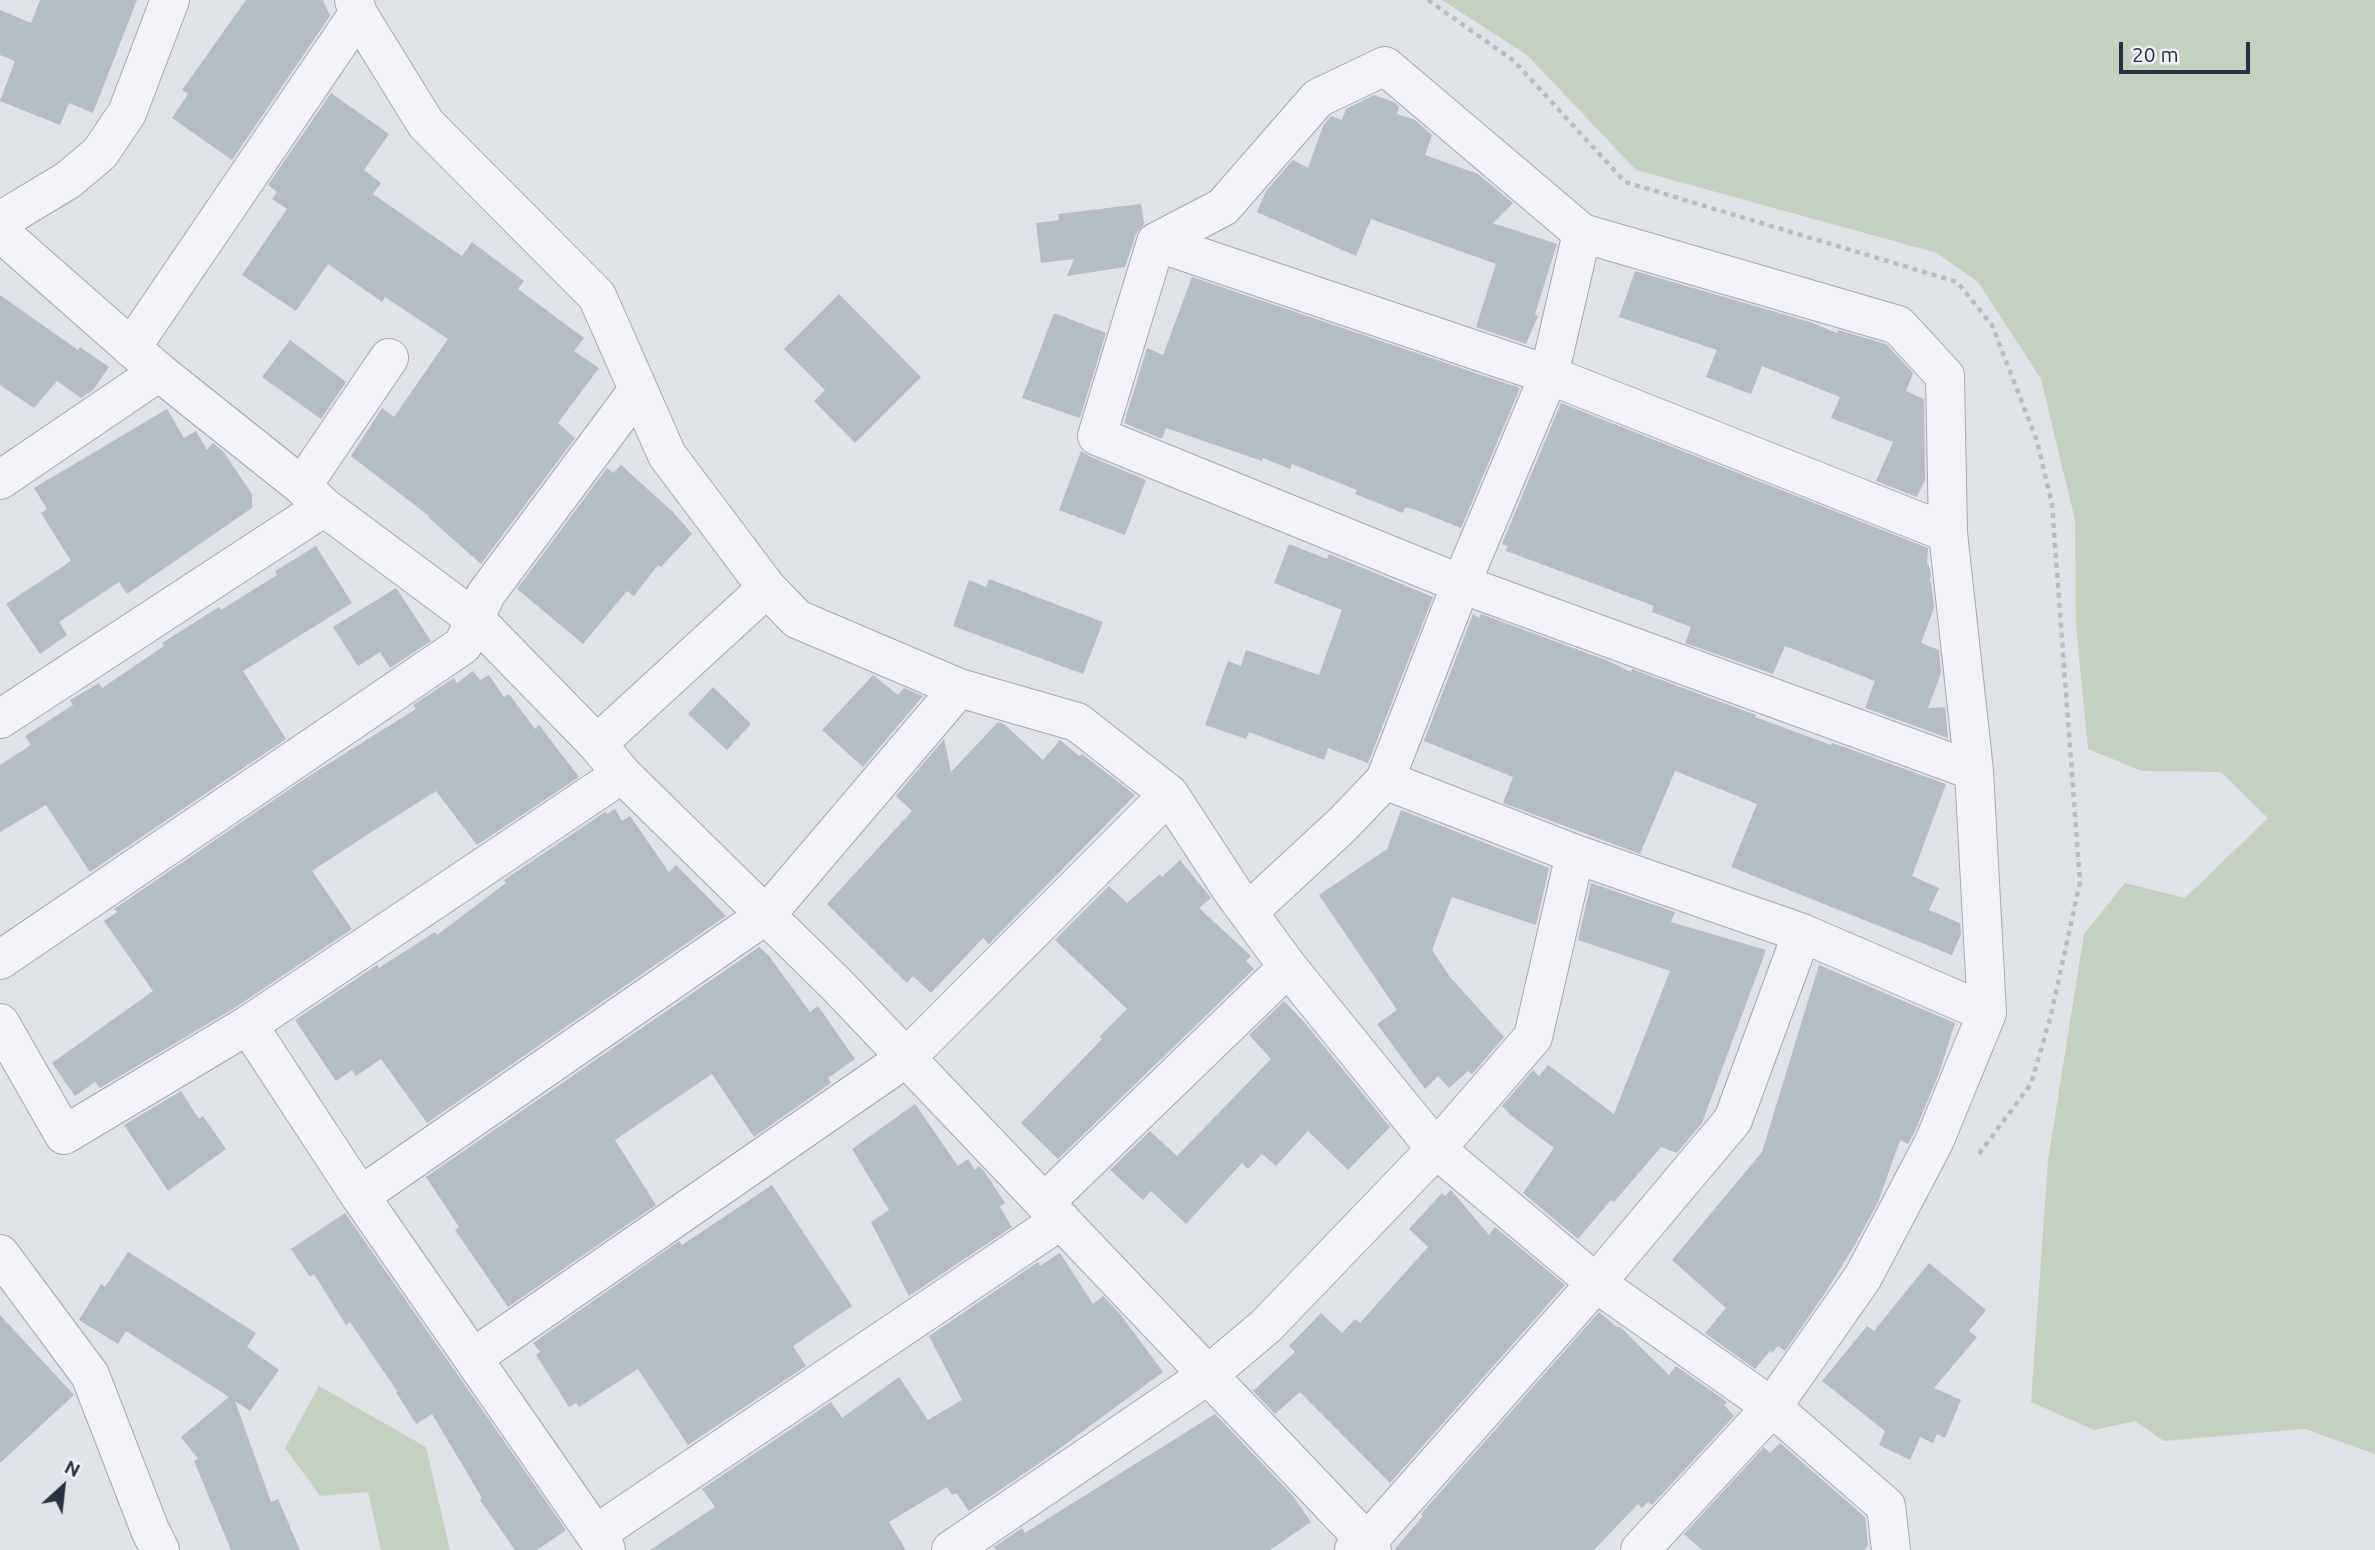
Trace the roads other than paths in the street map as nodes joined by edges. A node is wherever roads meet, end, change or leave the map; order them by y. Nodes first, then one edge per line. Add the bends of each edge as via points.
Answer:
1 (170, 0) edge
2 (356, 7) edge
3 (0, 221) edge
4 (0, 232) edge
5 (1583, 233) junction
6 (1156, 242) junction
7 (389, 358) dead end
8 (145, 360) junction
9 (1549, 374) junction
10 (639, 390) junction
11 (0, 480) edge
12 (313, 496) junction
13 (1948, 533) junction
14 (1461, 584) junction
15 (767, 588) junction
16 (476, 620) junction
17 (959, 688) junction
18 (0, 719) edge
19 (597, 744) junction
20 (1974, 771) junction
21 (621, 774) junction
22 (1385, 780) junction
23 (1169, 794) junction
24 (1575, 854) junction
25 (1248, 912) junction
26 (766, 915) junction
27 (1802, 933) junction
28 (0, 960) edge
29 (1288, 967) junction
30 (1987, 1013) junction
31 (0, 1023) edge
32 (248, 1025) junction
33 (906, 1058) junction
34 (1436, 1149) junction
35 (360, 1196) junction
36 (1053, 1212) junction
37 (0, 1254) edge
38 (1596, 1283) junction
39 (474, 1357) junction
40 (1208, 1375) junction
41 (1772, 1407) junction
42 (601, 1542) edge
43 (1364, 1547) edge
44 (160, 1550) edge
45 (951, 1550) edge
46 (1640, 1550) edge
47 (1891, 1550) edge

1 - 3 street via 127,113 100,153 68,180
2 - 8 street
2 - 10 street via 426,124 597,296
4 - 8 street
5 - 6 street via 1385,66 1318,99 1223,206
5 - 9 street
5 - 13 street via 1898,326 1945,376
6 - 9 street
6 - 14 street via 1097,436
7 - 12 street
8 - 11 street
8 - 12 street
9 - 13 street
9 - 14 street
10 - 15 street via 667,455
10 - 16 street via 486,594
12 - 16 street
12 - 18 street
13 - 20 street
14 - 20 street
14 - 22 street
15 - 17 street via 797,620
15 - 19 street
16 - 19 street
16 - 28 street via 463,645
17 - 23 street via 1077,722
17 - 26 street
19 - 21 street
20 - 30 street
21 - 26 street
21 - 32 street
22 - 24 street
22 - 25 street
23 - 25 street
23 - 33 street
24 - 27 street
24 - 34 street via 1533,1037
25 - 29 street
26 - 33 street
26 - 35 street
27 - 30 street
27 - 38 street via 1733,1120
29 - 34 street
29 - 36 street
30 - 41 street via 1934,1142 1863,1277
31 - 32 street via 64,1135
32 - 35 street
33 - 36 street
33 - 39 street
34 - 38 street
34 - 40 street via 1266,1326
35 - 39 street
36 - 40 street
36 - 42 street
37 - 44 street via 90,1375
38 - 41 street
38 - 43 street
39 - 42 street
40 - 43 street
40 - 45 street
41 - 46 street
41 - 47 street via 1886,1506

